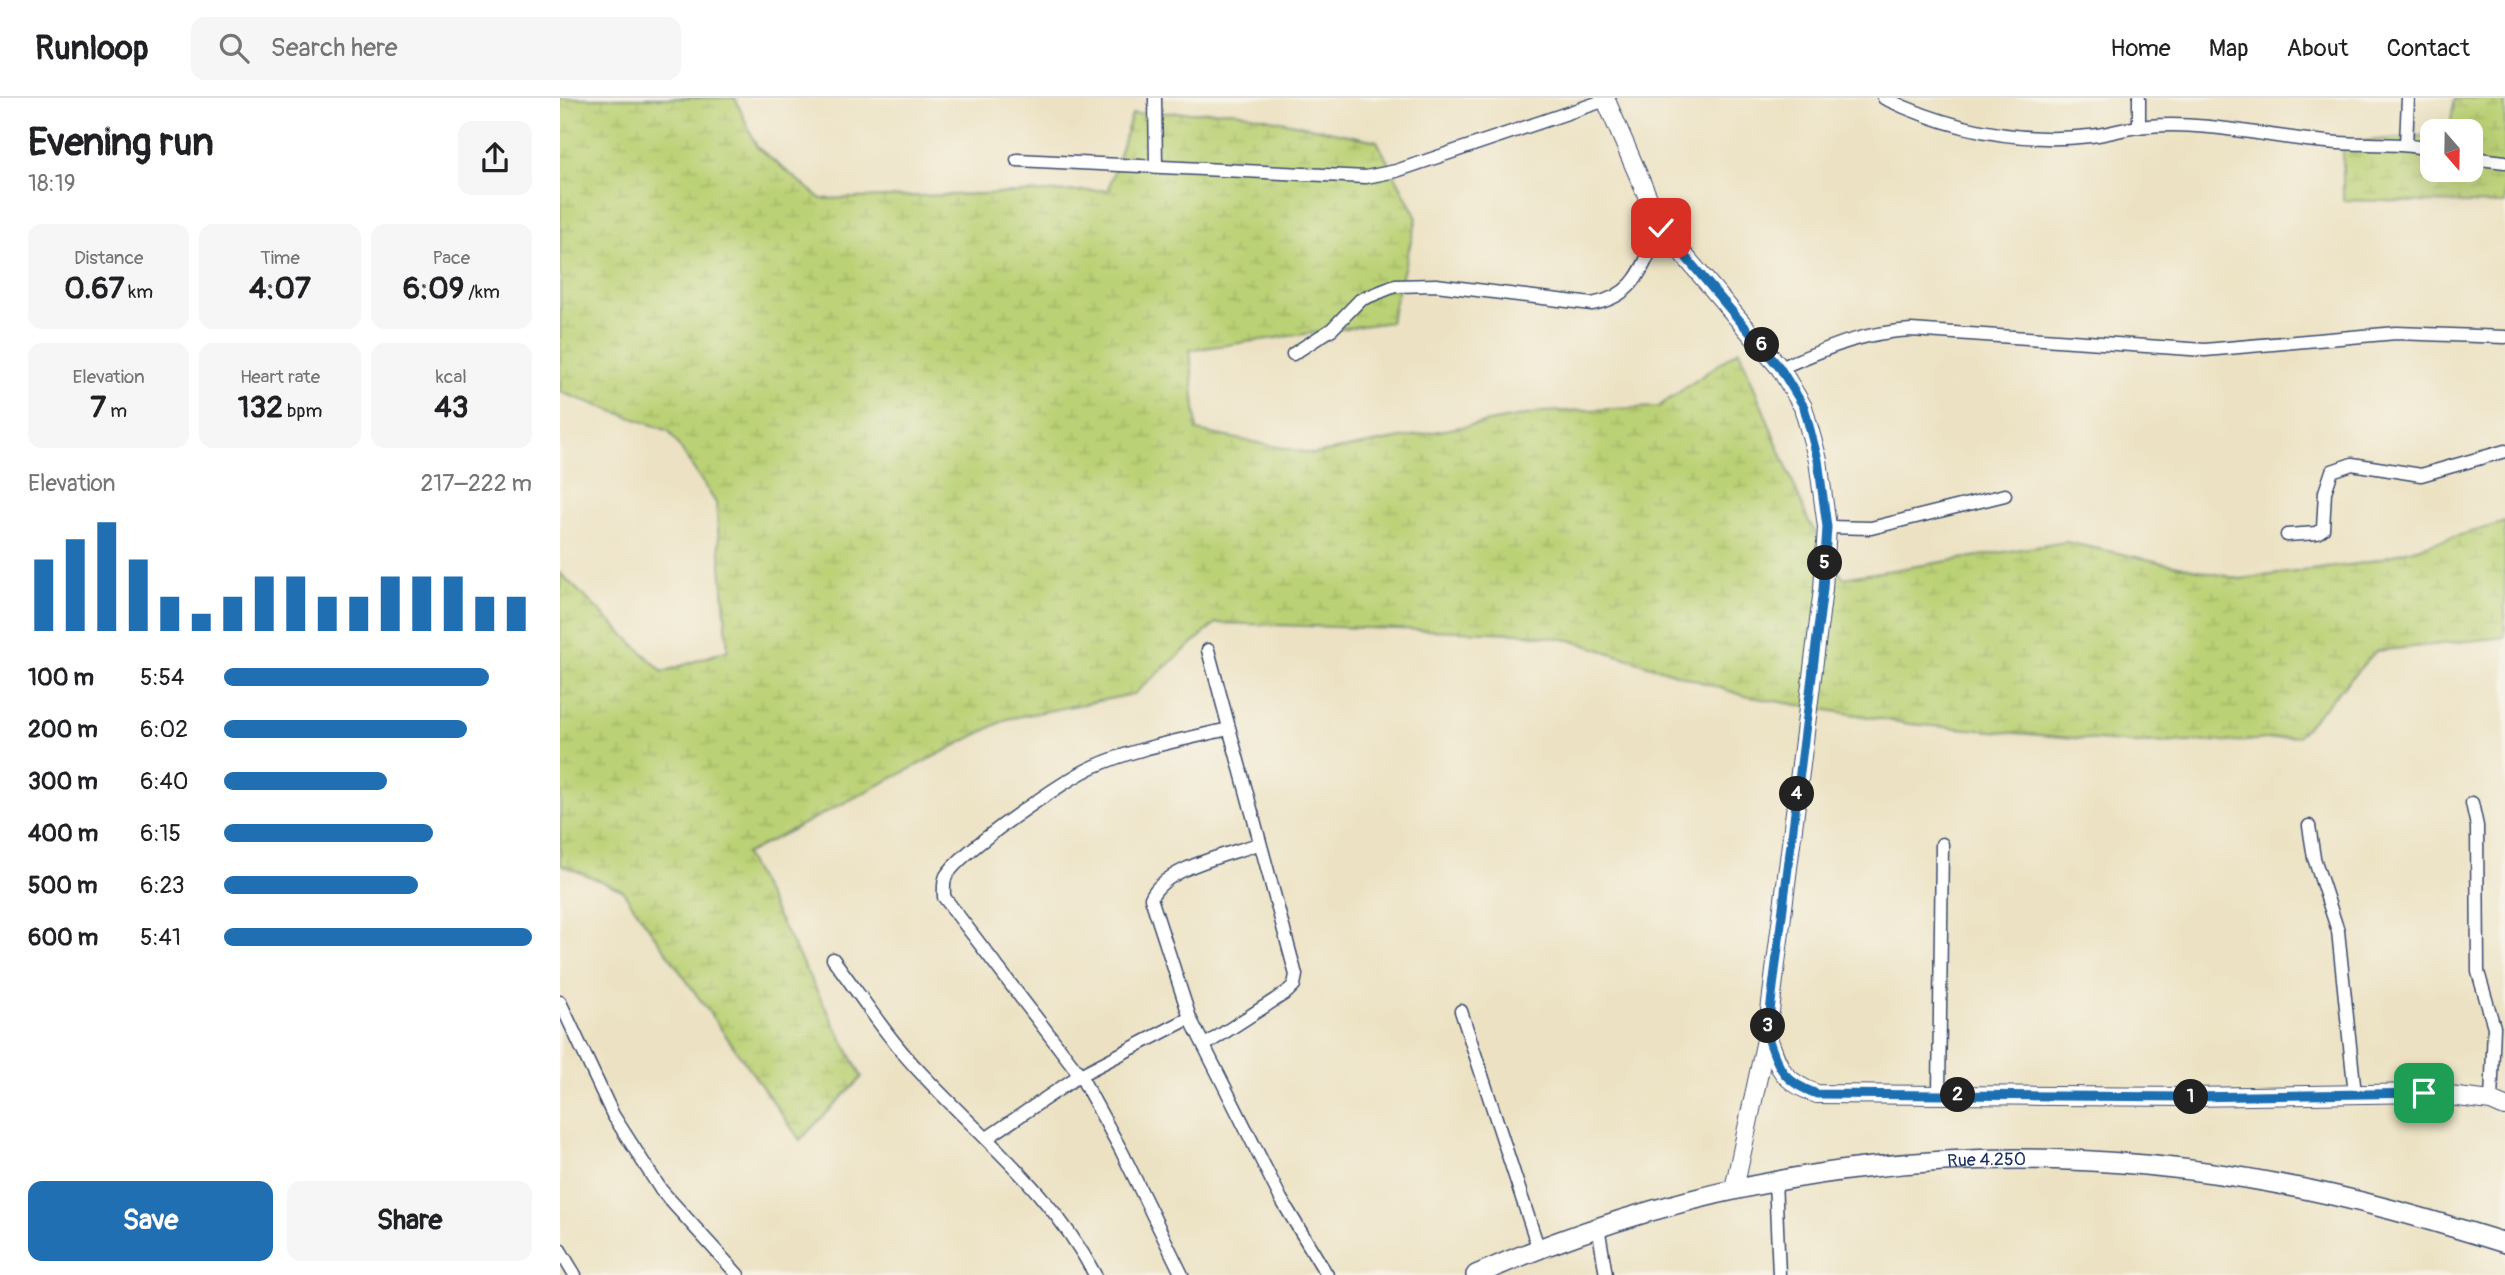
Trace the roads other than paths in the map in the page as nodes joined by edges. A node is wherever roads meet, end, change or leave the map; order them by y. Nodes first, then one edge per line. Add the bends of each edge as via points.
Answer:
1 (1155, 98) edge
2 (1884, 98) edge
3 (2139, 98) edge
4 (2408, 98) edge
5 (1606, 99) edge
6 (2139, 127) junction
7 (2406, 145) junction
8 (2420, 148) edge
9 (2483, 159) edge
10 (1017, 160) dead end
11 (2505, 162) edge
12 (1156, 165) junction
13 (1661, 228) junction
14 (2505, 337) edge
15 (1293, 354) dead end
16 (1780, 368) junction
17 (2505, 451) edge
18 (2005, 495) dead end
19 (1827, 527) junction
20 (2287, 535) dead end
21 (1208, 650) dead end
22 (1228, 729) junction
23 (2472, 803) dead end
24 (2309, 826) dead end
25 (1258, 844) junction
26 (1941, 844) dead end
27 (832, 959) dead end
28 (560, 1002) edge
29 (1461, 1011) dead end
30 (1190, 1018) junction
31 (1767, 1035) junction
32 (1205, 1045) junction
33 (1080, 1074) junction
34 (2356, 1094) junction
35 (1939, 1095) junction
36 (2498, 1104) edge
37 (986, 1138) junction
38 (1775, 1179) junction
39 (1734, 1189) junction
40 (1598, 1226) junction
41 (2505, 1243) edge
42 (1538, 1247) junction
43 (560, 1250) edge
44 (575, 1275) edge
45 (738, 1275) edge
46 (1095, 1275) edge
47 (1182, 1275) edge
48 (1326, 1275) edge
49 (1476, 1275) edge
50 (1606, 1275) edge
51 (1779, 1275) edge

1 - 12 street
2 - 6 street via 1969,131 2032,138 2088,136
3 - 6 street
4 - 7 street
5 - 12 street via 1396,171 1366,177
5 - 13 street
6 - 7 street via 2211,127 2327,142
7 - 8 street
9 - 11 street
10 - 12 street
13 - 15 street via 1629,289 1609,301 1592,304 1436,285 1395,286 1360,300 1332,329
13 - 16 street
14 - 16 street via 2396,333 2205,350 1911,330 1853,338
16 - 19 street via 1804,407 1818,460
17 - 20 street via 2421,475 2342,466 2332,471 2323,529
18 - 19 street via 1871,528
19 - 31 street
21 - 22 street
22 - 25 street
22 - 33 street via 1125,754 1091,768 1001,828 953,866 944,879 944,897
23 - 36 street via 2477,827 2478,972 2494,1027
24 - 34 street via 2314,858 2338,931
25 - 30 street via 1171,875 1156,885 1150,898
25 - 32 street via 1296,975 1294,985
26 - 35 street
27 - 37 street via 919,1072
28 - 45 street via 613,1115 661,1190
29 - 42 street
30 - 32 street
30 - 33 street
31 - 35 street via 1778,1067 1793,1085 1817,1094
31 - 39 street
32 - 48 street via 1281,1199
33 - 37 street
33 - 47 street
34 - 35 street
34 - 36 street via 2424,1093
37 - 46 street via 1062,1218
38 - 39 main road, Rue 4.250
38 - 41 main road, Rue 4.250 via 1932,1160 2041,1157 2146,1165 2279,1183 2400,1210
38 - 51 street
39 - 40 main road, Rue 4.250
40 - 42 main road, Rue 4.250
40 - 50 street
42 - 49 main road, Rue 4.250
43 - 44 street

